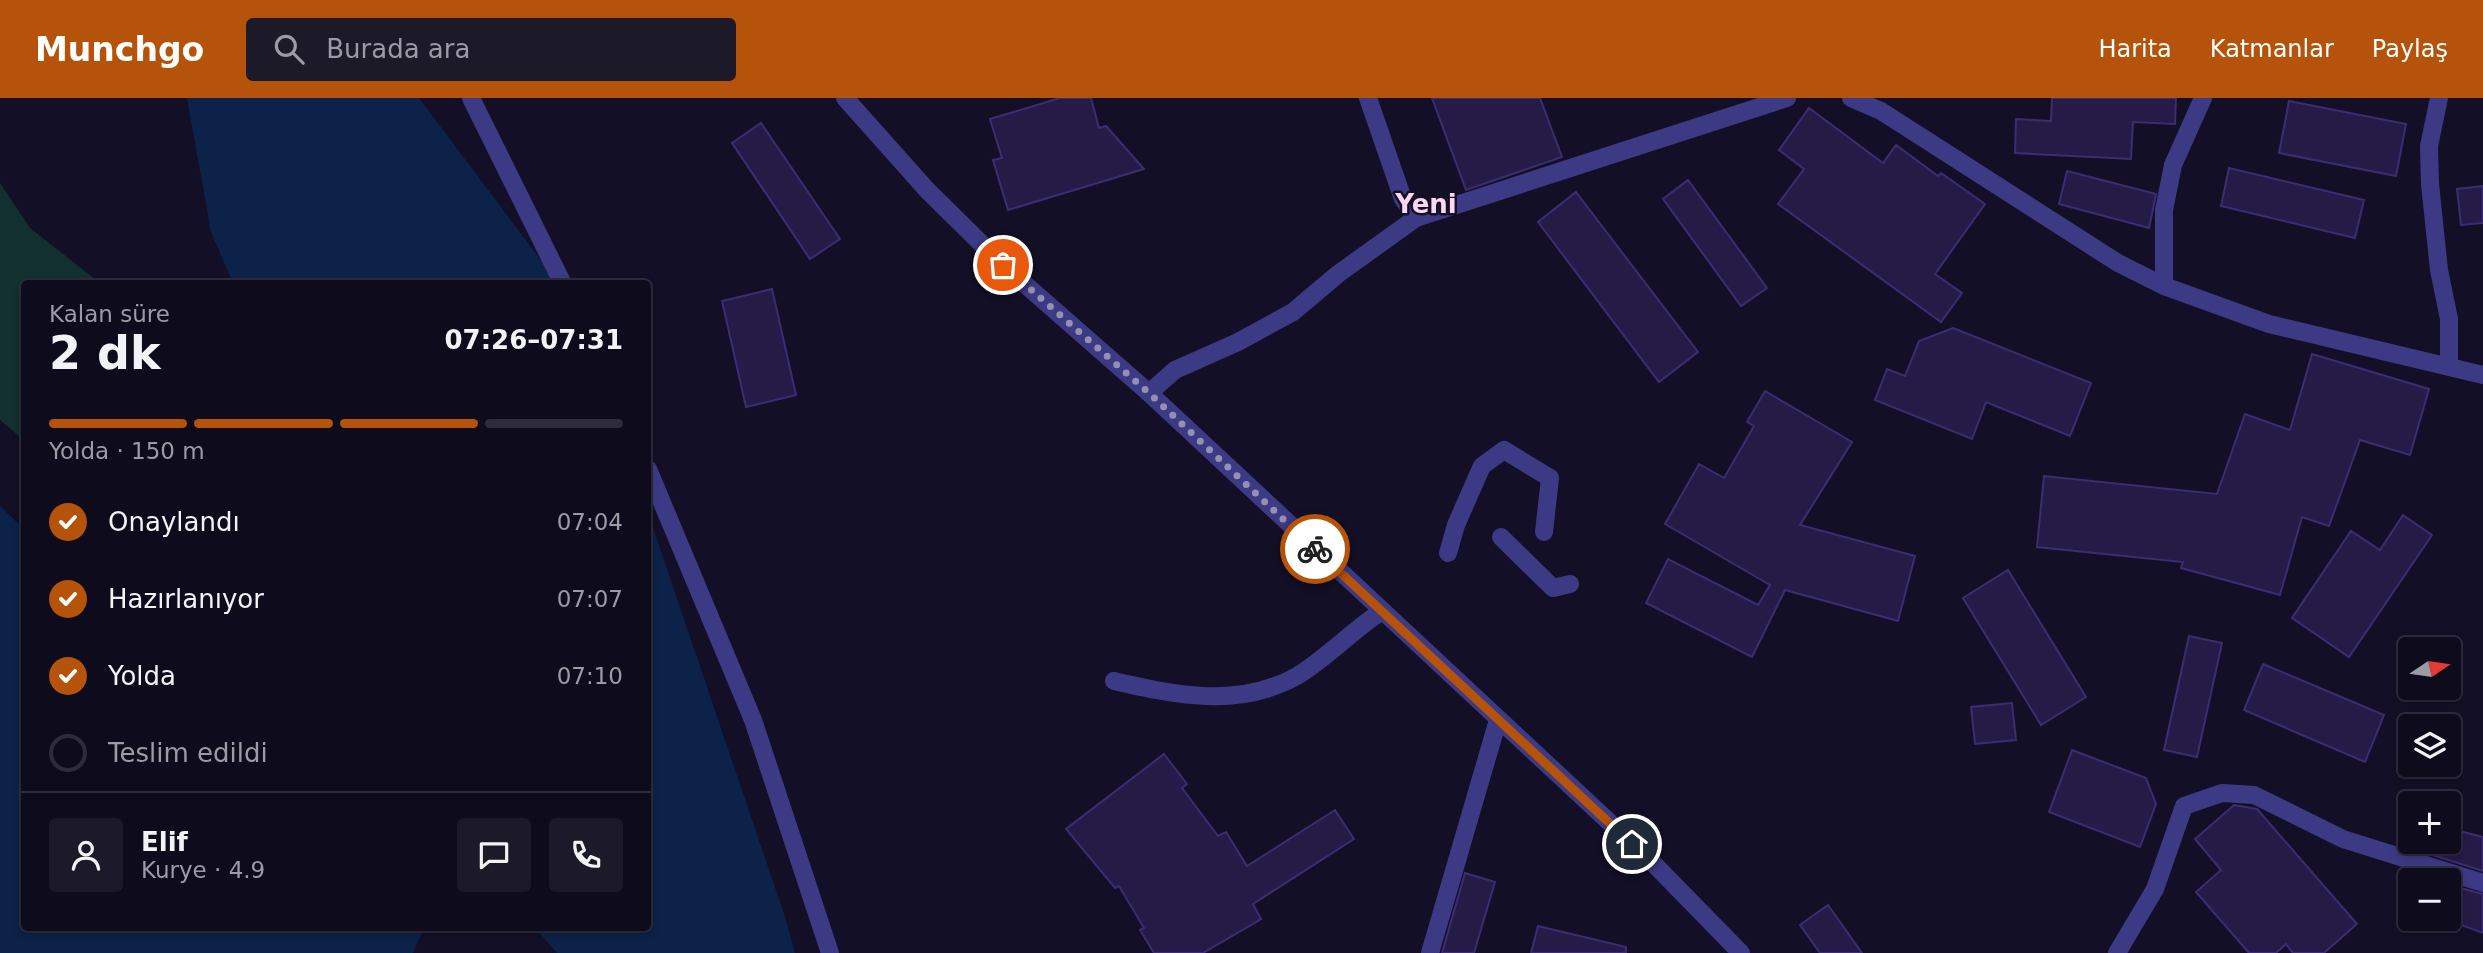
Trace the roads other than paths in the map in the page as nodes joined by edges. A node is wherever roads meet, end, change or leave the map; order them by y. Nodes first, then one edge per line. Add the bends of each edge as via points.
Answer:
1 (471, 98) edge
2 (845, 98) edge
3 (1368, 98) edge
4 (1787, 98) edge
5 (1851, 98) edge
6 (2203, 98) edge
7 (2439, 98) edge
8 (1416, 219) junction
9 (561, 280) edge
10 (2164, 286) junction
11 (2449, 366) junction
12 (2483, 375) edge
13 (1149, 393) junction
14 (651, 476) edge
15 (1544, 532) dead end
16 (1501, 537) dead end
17 (1448, 553) dead end
18 (1570, 584) dead end
19 (1382, 611) junction
20 (1114, 681) dead end
21 (1498, 720) junction
22 (2483, 883) edge
23 (830, 953) edge
24 (1430, 953) edge
25 (1741, 953) edge
26 (2117, 953) edge

1 - 9 street
2 - 13 street via 978,240
3 - 8 street via 1403,199
4 - 8 street
5 - 10 street via 1881,111 2119,263
6 - 10 street via 2173,165 2164,210
7 - 11 street via 2429,146 2430,184 2438,270 2449,319
8 - 13 street via 1293,312 1175,370
10 - 11 street via 2270,324
11 - 12 street
13 - 19 street
14 - 23 street via 753,720
15 - 17 street via 1550,478 1504,450 1482,466
16 - 18 street via 1553,588
19 - 20 street via 1297,676 1255,692 1211,699
19 - 21 street
21 - 24 street
21 - 25 street
22 - 26 street via 2343,839 2266,798 2222,793 2184,806 2155,889

